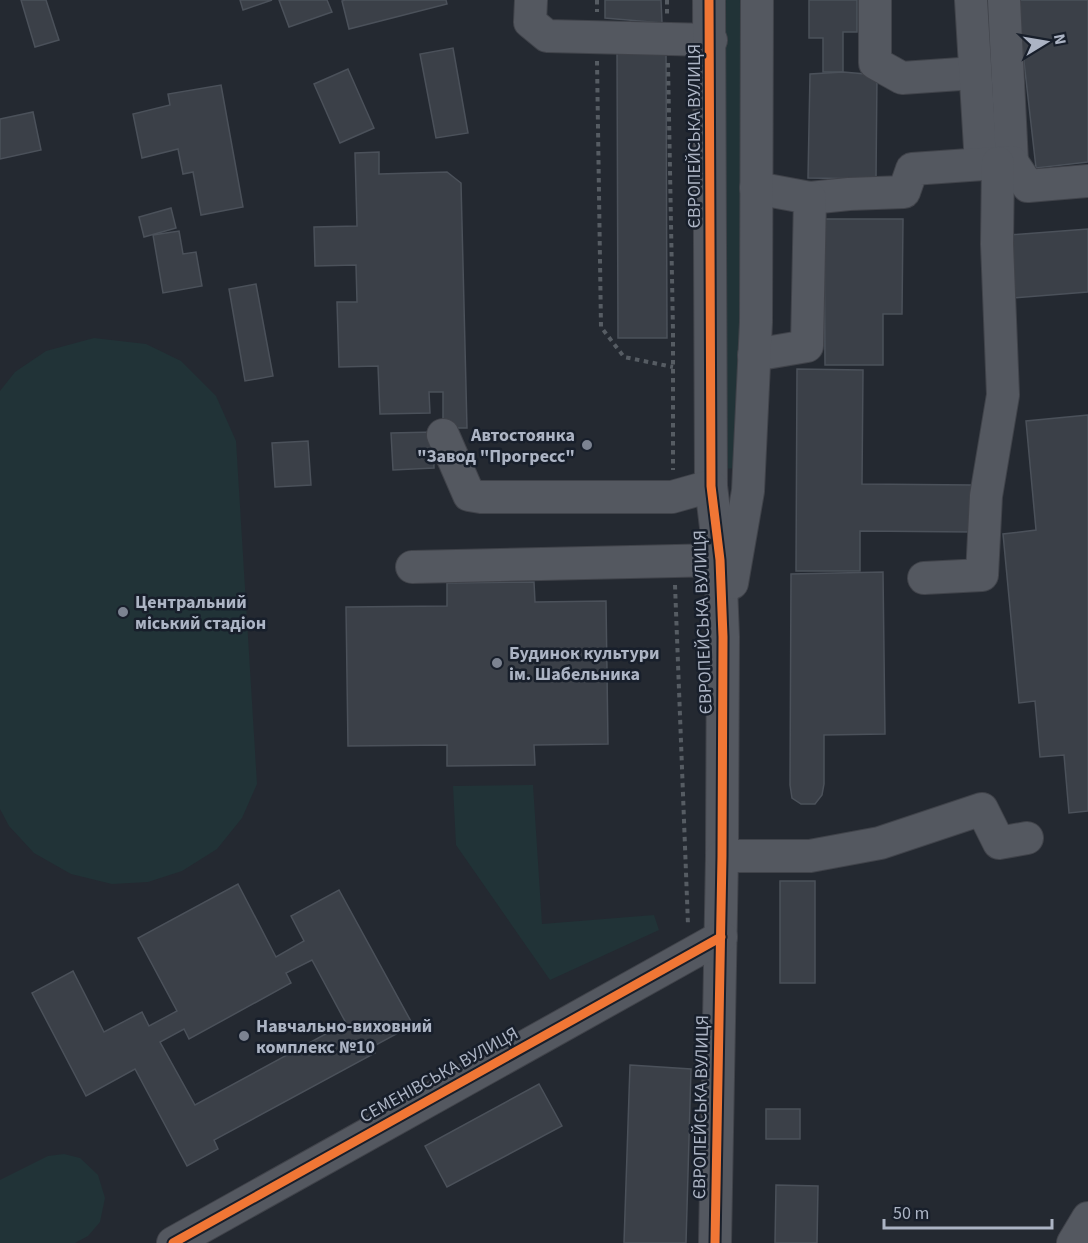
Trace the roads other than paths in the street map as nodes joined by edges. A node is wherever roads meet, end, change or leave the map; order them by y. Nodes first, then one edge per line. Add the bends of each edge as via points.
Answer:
1 (531, 0) edge
2 (709, 0) edge
3 (757, 0) edge
4 (875, 0) edge
5 (971, 0) edge
6 (1005, 0) edge
7 (711, 39) junction
8 (975, 73) junction
9 (997, 163) junction
10 (1088, 181) edge
11 (756, 188) junction
12 (810, 198) junction
13 (754, 355) junction
14 (443, 435) dead end
15 (711, 486) junction
16 (720, 560) junction
17 (412, 567) dead end
18 (924, 578) dead end
19 (723, 637) junction
20 (1027, 838) dead end
21 (722, 856) junction
22 (721, 937) junction
23 (1088, 1218) edge
24 (173, 1243) edge
25 (715, 1243) edge
26 (1073, 1243) edge

1 - 7 street via 530,21 547,36
2 - 7 street, ЄВРОПЕЙСЬКА ВУЛИЦЯ
3 - 11 street, ЄВРОПЕЙСЬКА ВУЛИЦЯ
4 - 8 street via 875,63 902,78
5 - 8 street
6 - 9 street
7 - 15 street, ЄВРОПЕЙСЬКА ВУЛИЦЯ
8 - 9 street
9 - 10 street via 1028,186
9 - 12 street via 912,169 904,192
9 - 18 street via 1004,395 986,496 982,575
11 - 12 street
11 - 13 street, ЄВРОПЕЙСЬКА ВУЛИЦЯ
12 - 13 street via 807,346
13 - 19 street, ЄВРОПЕЙСЬКА ВУЛИЦЯ via 748,491
14 - 15 street via 469,495 672,497
15 - 16 street, ЄВРОПЕЙСЬКА ВУЛИЦЯ
16 - 17 street
16 - 19 street, ЄВРОПЕЙСЬКА ВУЛИЦЯ
19 - 21 street, ЄВРОПЕЙСЬКА ВУЛИЦЯ
20 - 21 street via 999,843 982,809 880,843 822,854
21 - 22 street, ЄВРОПЕЙСЬКА ВУЛИЦЯ
22 - 24 street, СЕМЕНІВСЬКА ВУЛИЦЯ
22 - 25 street, ЄВРОПЕЙСЬКА ВУЛИЦЯ
23 - 26 street

